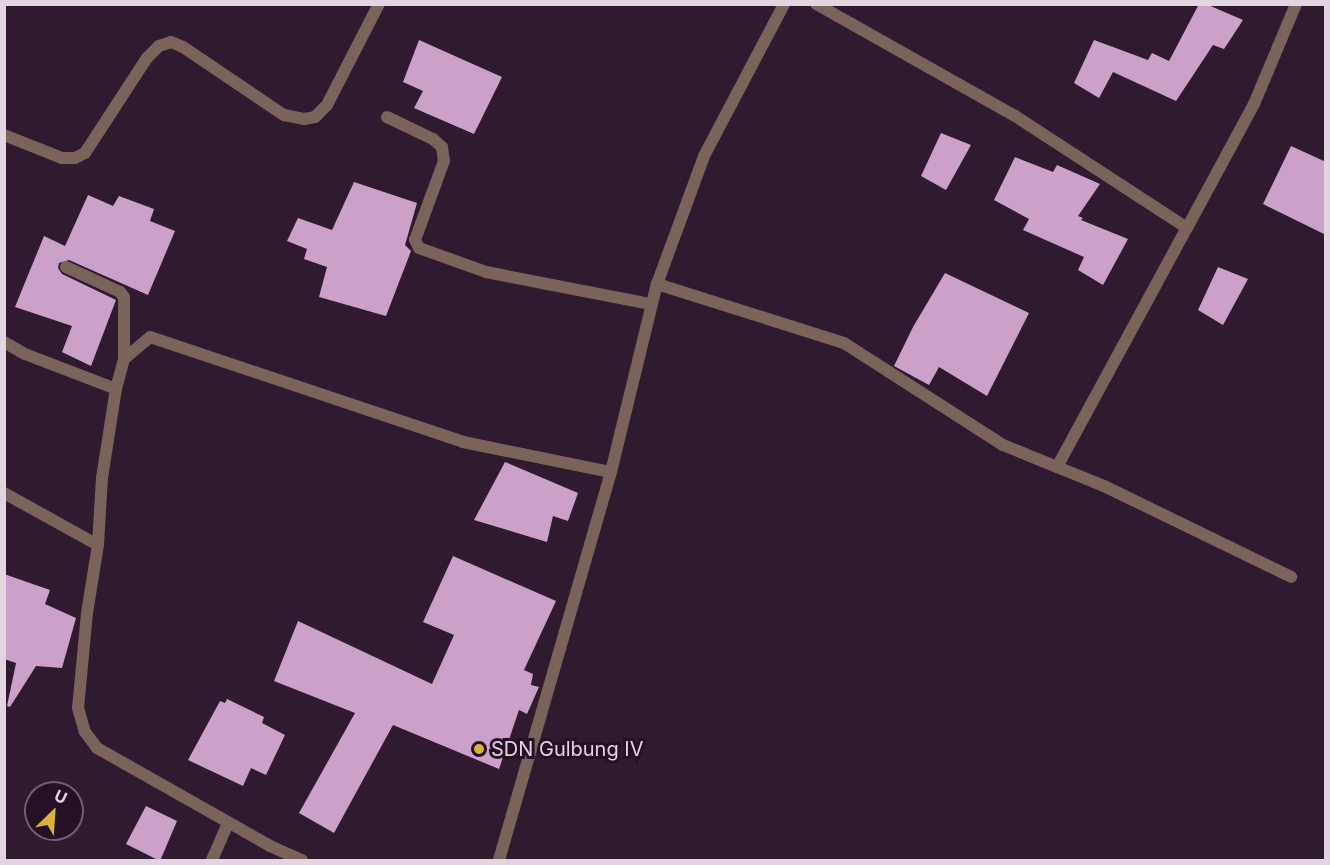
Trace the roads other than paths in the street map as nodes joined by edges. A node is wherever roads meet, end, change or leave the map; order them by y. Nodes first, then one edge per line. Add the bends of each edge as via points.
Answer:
1 (379, 4) edge
2 (784, 4) edge
3 (816, 4) edge
4 (1296, 4) edge
5 (387, 117) dead end
6 (4, 135) edge
7 (1187, 228) junction
8 (66, 267) dead end
9 (657, 284) junction
10 (651, 304) junction
11 (4, 342) edge
12 (124, 359) junction
13 (116, 389) junction
14 (1057, 467) junction
15 (611, 472) junction
16 (4, 493) edge
17 (98, 545) junction
18 (1291, 577) dead end
19 (228, 823) junction
20 (212, 861) edge
21 (302, 861) edge
22 (499, 861) edge

1 - 6 street via 327,105 315,117 284,115 171,42 159,46 147,58 85,153 62,158
2 - 9 street via 704,156
3 - 7 street via 1015,116
4 - 7 street via 1254,104
5 - 10 street via 434,139 442,147 444,161 415,240 419,248 486,273
7 - 14 street
8 - 12 street via 124,297
9 - 10 street
9 - 14 street via 844,343 1003,445
10 - 15 street
11 - 13 street
12 - 13 street
12 - 15 street via 143,340 156,337 463,442
13 - 17 street via 102,478
14 - 18 street
15 - 22 street
16 - 17 street
17 - 19 street via 78,708 85,732 97,748
19 - 20 street
19 - 21 street

